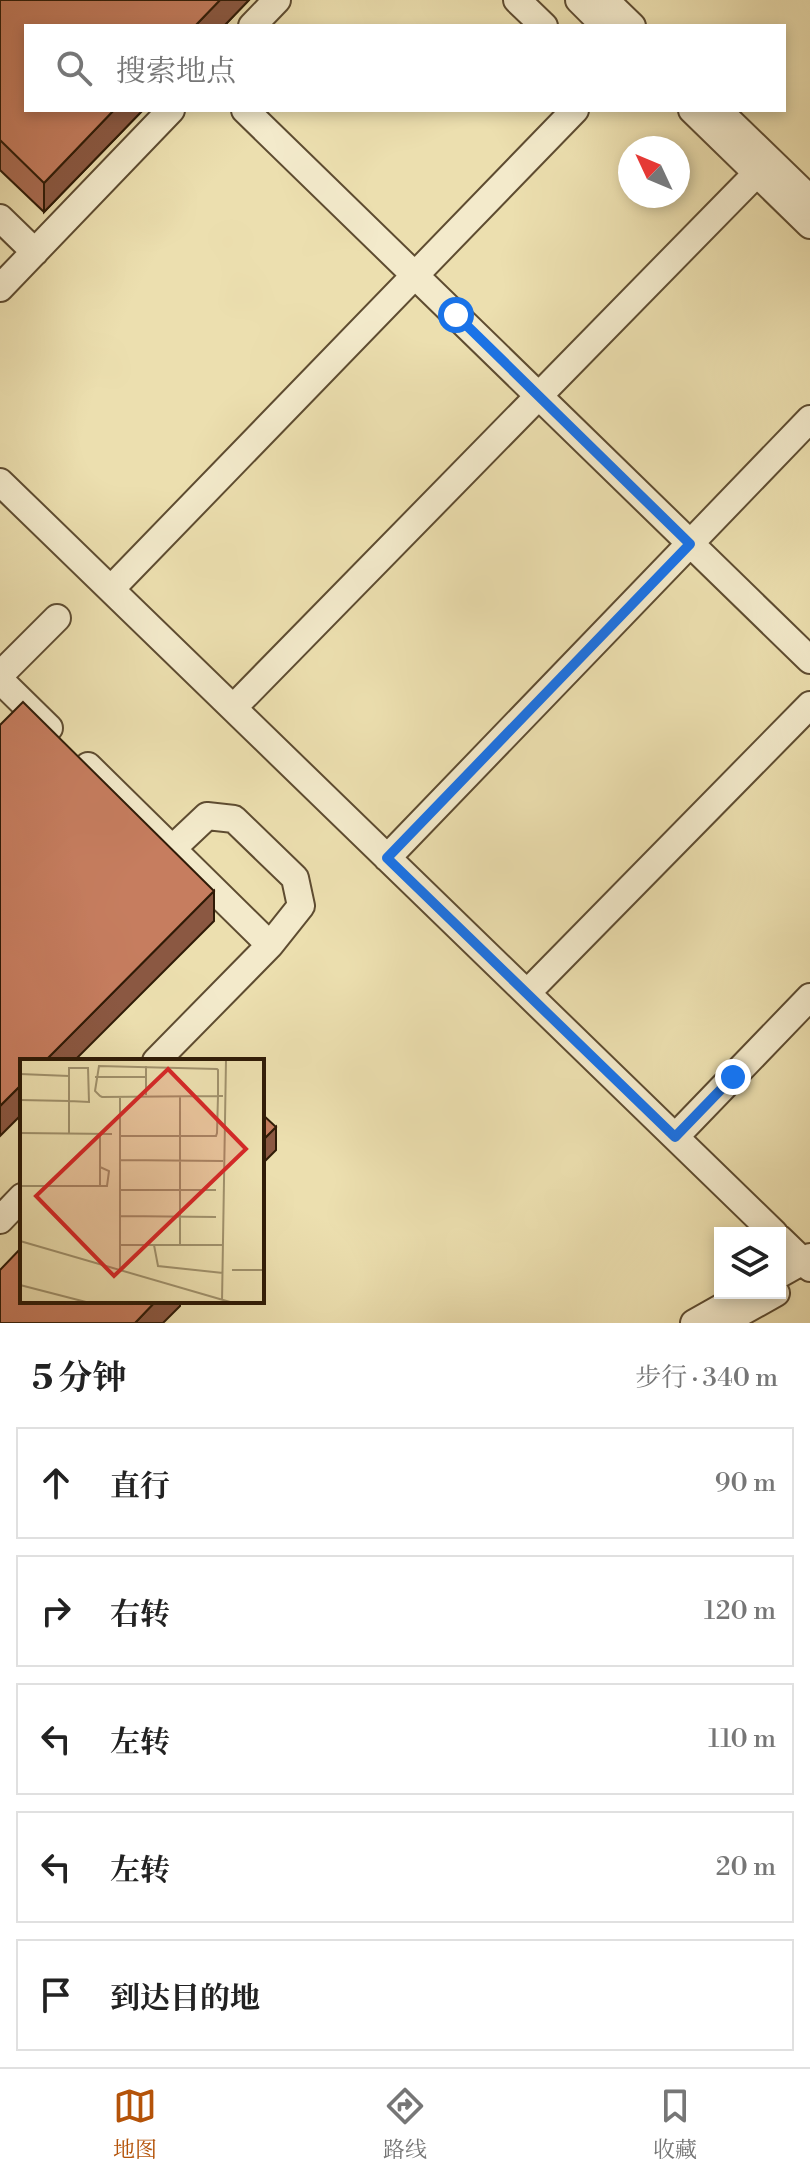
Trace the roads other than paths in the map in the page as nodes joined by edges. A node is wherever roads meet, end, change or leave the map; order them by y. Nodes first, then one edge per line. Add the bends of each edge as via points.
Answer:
1 (277, 0) edge
2 (517, 0) edge
3 (579, 0) edge
4 (605, 0) edge
5 (254, 24) edge
6 (542, 24) edge
7 (603, 24) edge
8 (630, 24) edge
9 (169, 112) edge
10 (247, 112) edge
11 (573, 112) edge
12 (694, 112) edge
13 (720, 112) edge
14 (757, 173) junction
15 (810, 199) edge
16 (0, 218) edge
17 (810, 225) edge
18 (35, 252) junction
19 (415, 275) junction
20 (0, 288) edge
21 (539, 396) junction
22 (810, 419) edge
23 (0, 482) edge
24 (690, 544) junction
25 (111, 589) junction
26 (57, 618) dead end
27 (810, 660) edge
28 (0, 678) edge
29 (810, 705) edge
30 (233, 708) junction
31 (172, 849) junction
32 (387, 858) junction
33 (270, 945) junction
34 (527, 993) junction
35 (810, 997) edge
36 (158, 1059) edge
37 (675, 1137) junction
38 (20, 1199) edge
39 (0, 1220) edge
40 (768, 1227) edge
41 (786, 1246) edge
42 (803, 1267) edge
43 (786, 1284) edge
44 (736, 1299) edge
45 (765, 1299) edge
46 (694, 1323) edge
47 (722, 1323) edge

1 - 5 street
2 - 6 street
3 - 7 street
4 - 8 street
9 - 18 street
10 - 19 street
11 - 19 street
12 - 14 street
13 - 15 street
14 - 17 street
14 - 21 street
16 - 18 street
18 - 20 street
19 - 21 street
19 - 25 street
21 - 24 street
21 - 30 street
22 - 24 street
23 - 25 street
24 - 27 street
24 - 32 street
25 - 30 street
26 - 28 street
28 - 31 street
29 - 34 street
30 - 32 street
31 - 33 street
31 - 33 street via 207,816 234,819 295,878 301,906
32 - 34 street
33 - 36 street
34 - 37 street
35 - 37 street
37 - 40 street
38 - 39 street
41 - 42 street
42 - 43 street
44 - 46 street
45 - 47 street

